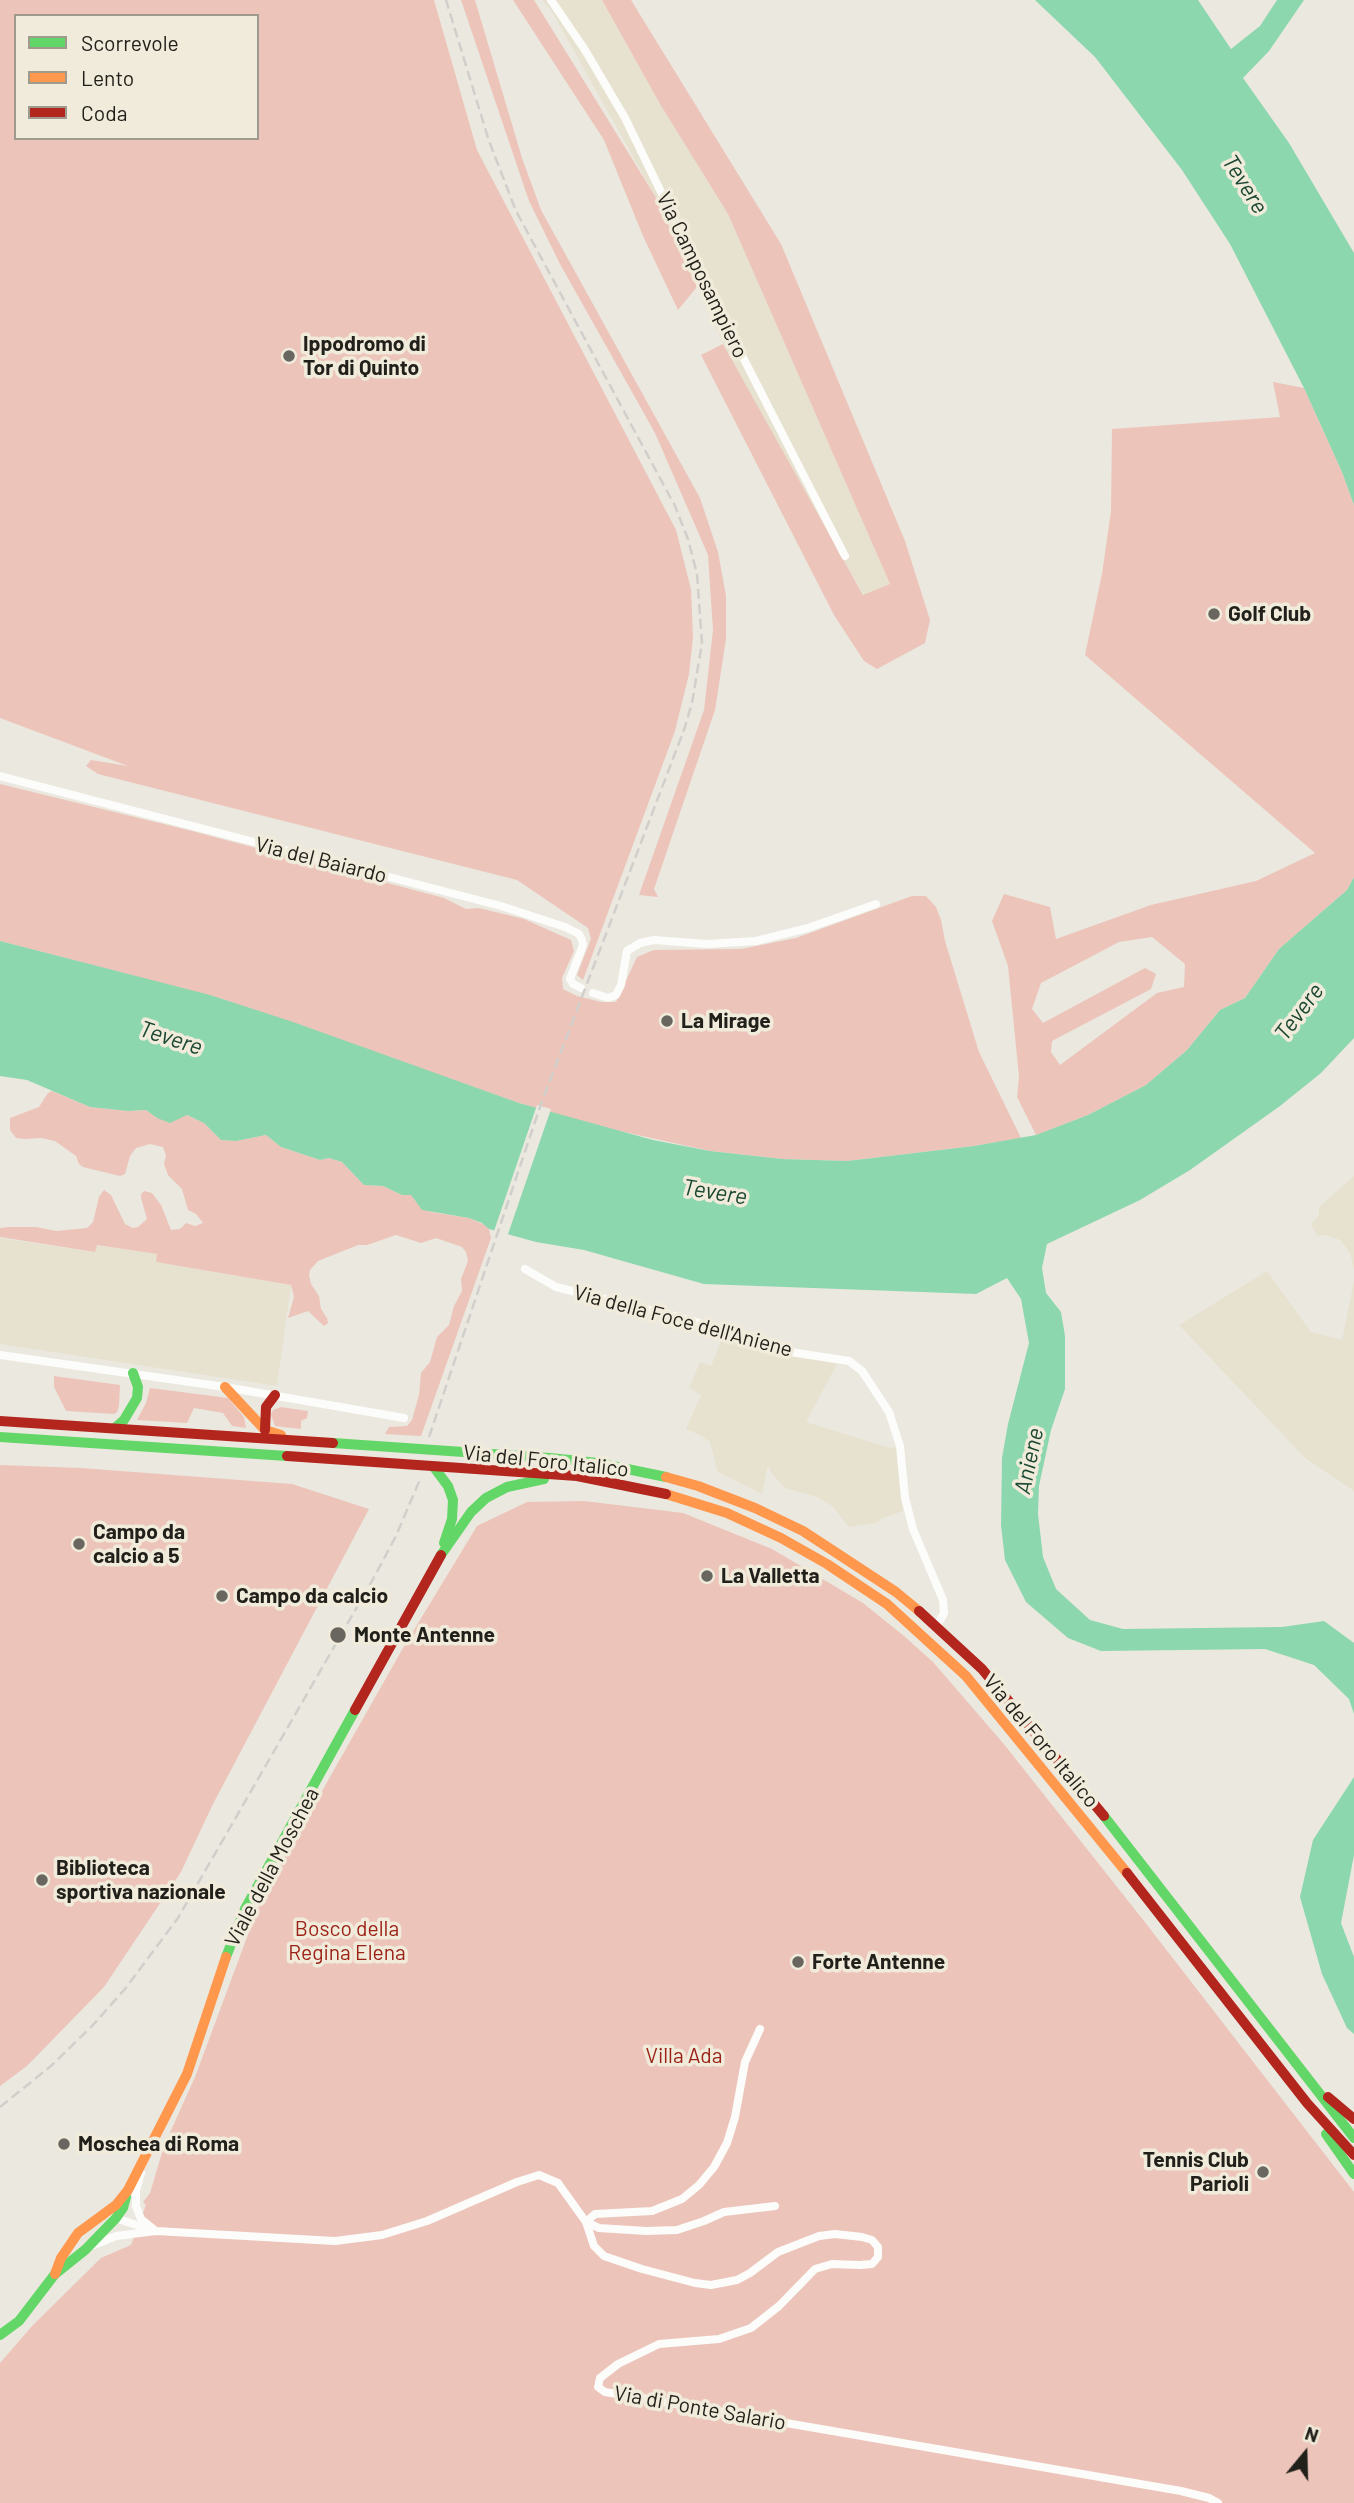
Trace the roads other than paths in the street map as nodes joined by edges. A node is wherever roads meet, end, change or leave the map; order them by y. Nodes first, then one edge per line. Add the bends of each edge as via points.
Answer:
1 (551, 0) edge
2 (845, 556) dead end
3 (0, 776) edge
4 (876, 904) dead end
5 (581, 988) dead end
6 (593, 993) dead end
7 (525, 1269) dead end
8 (0, 1355) edge
9 (134, 1373) junction
10 (225, 1387) junction
11 (275, 1395) junction
12 (404, 1418) dead end
13 (0, 1421) edge
14 (115, 1428) junction
15 (265, 1430) junction
16 (1, 1437) edge
17 (317, 1443) junction
18 (433, 1466) junction
19 (564, 1475) junction
20 (441, 1555) junction
21 (937, 1626) junction
22 (760, 2029) dead end
23 (1306, 2078) junction
24 (1307, 2103) junction
25 (1354, 2119) edge
26 (1354, 2138) edge
27 (1354, 2155) edge
28 (145, 2158) junction
29 (1354, 2174) edge
30 (128, 2190) junction
31 (775, 2206) dead end
32 (102, 2216) junction
33 (116, 2218) junction
34 (586, 2222) junction
35 (156, 2231) junction
36 (85, 2250) junction
37 (55, 2274) junction
38 (0, 2335) edge
39 (1218, 2503) edge

1 - 2 street, Via Camposampiero via 625,118
3 - 5 street, Via del Baiardo via 501,906 565,927 582,940 570,979
4 - 6 street via 756,941 640,943 628,951 616,995 608,998
7 - 21 street, Via della Foce dell'Aniene via 556,1287 728,1331 777,1350 849,1361 862,1371 889,1412 900,1446 911,1523 943,1600 944,1613
8 - 9 street
9 - 10 street
9 - 14 main road via 137,1398
10 - 11 street
10 - 15 main road
11 - 12 street
11 - 15 main road via 266,1407
13 - 14 main road, Via del Foro Italico
14 - 17 main road, Via del Foro Italico
15 - 17 main road
16 - 18 main road, Via del Foro Italico
17 - 21 main road, Via del Foro Italico via 572,1460 698,1486 810,1535 872,1574
18 - 19 main road, Via del Foro Italico
18 - 20 main road via 453,1500
19 - 20 main road via 520,1483 490,1495 471,1512
19 - 24 main road, Via del Foro Italico via 659,1492 726,1513 827,1564 906,1620 1001,1717
20 - 28 main road, Viale della Moschea via 248,1902 187,2074
21 - 23 main road, Via del Foro Italico via 988,1676 1119,1835
22 - 34 street via 745,2062 727,2143 699,2185 682,2199 652,2211 595,2214
23 - 25 main road
23 - 26 main road, Via del Foro Italico
24 - 27 main road, Via del Foro Italico
24 - 29 main road
28 - 30 main road, Viale della Moschea
28 - 35 street via 135,2202 141,2219
30 - 32 main road, Viale della Moschea
30 - 33 main road, Viale della Moschea
31 - 34 street via 724,2212 677,2230 599,2228
32 - 33 street
32 - 37 main road, Viale della Moschea via 78,2233
33 - 35 street
33 - 36 main road, Viale della Moschea
34 - 35 street, Via di Ponte Salario via 558,2183 539,2175 382,2235 335,2241
34 - 39 street, Via di Ponte Salario via 594,2246 611,2260 704,2284 737,2280 778,2252 827,2234 868,2238 879,2250 869,2265 832,2264 816,2269 779,2306 741,2333 665,2343 628,2358 600,2378 598,2385 603,2391 1181,2491
35 - 36 street via 111,2237
36 - 37 main road, Viale della Moschea
37 - 38 main road, Viale della Moschea via 19,2321

